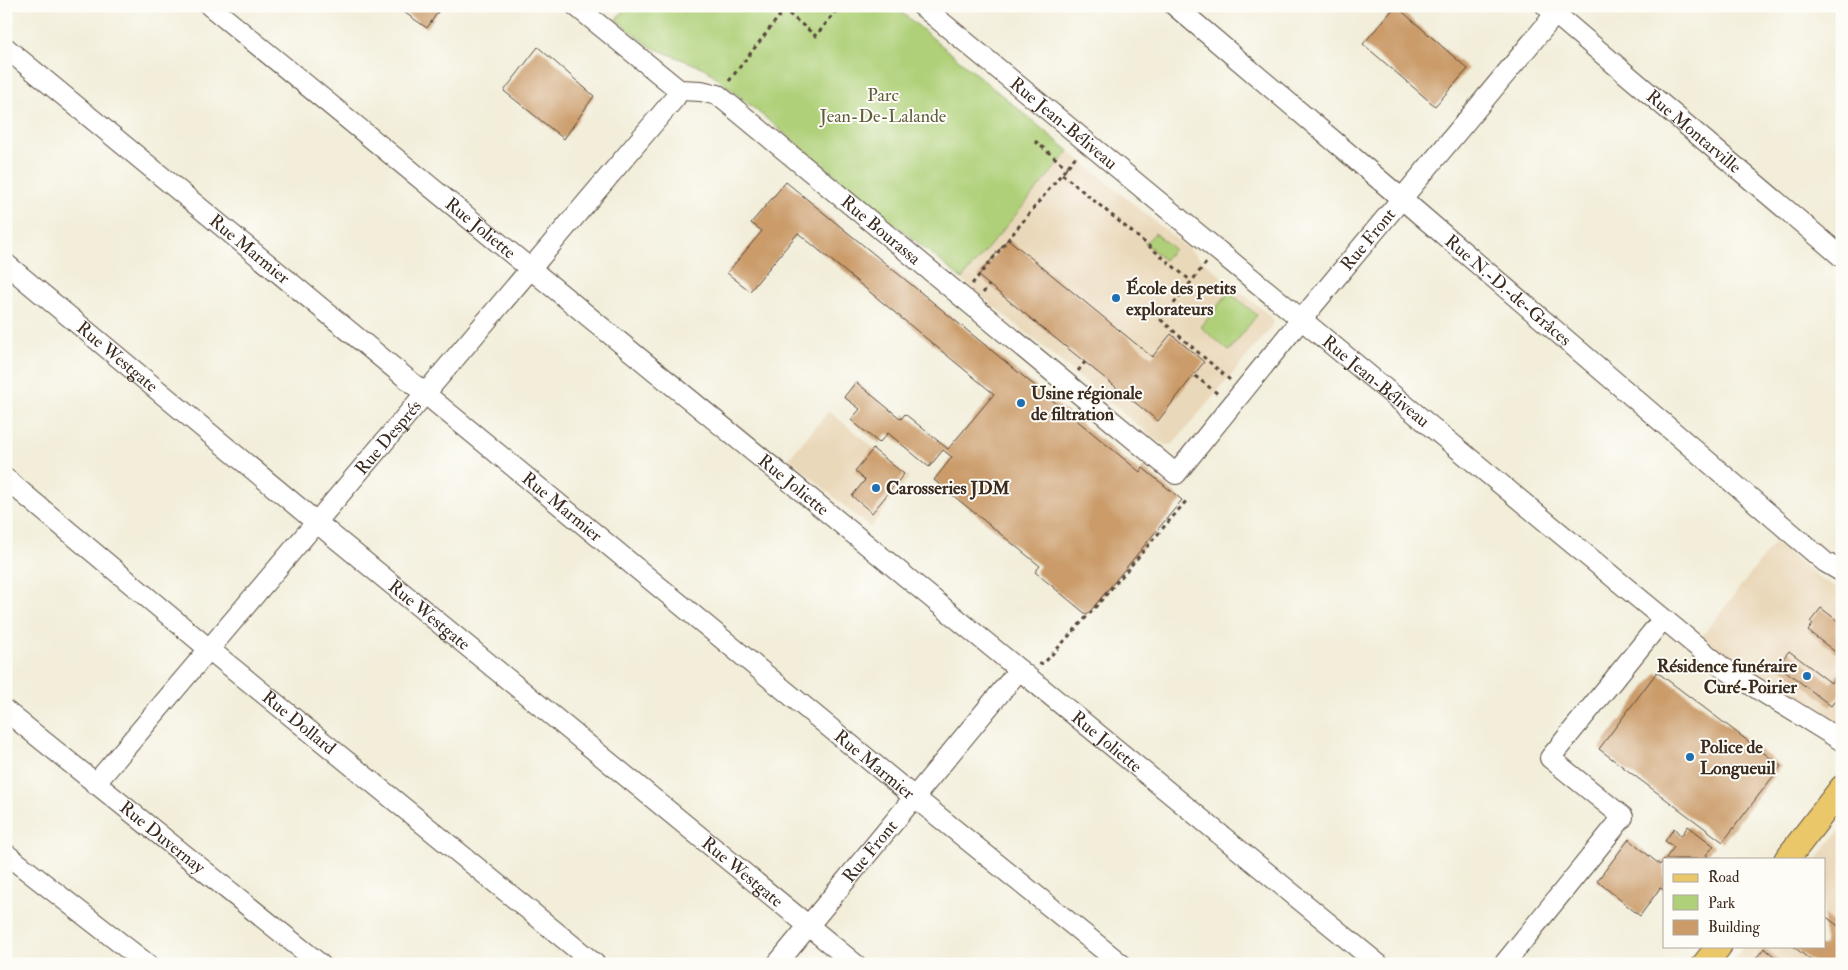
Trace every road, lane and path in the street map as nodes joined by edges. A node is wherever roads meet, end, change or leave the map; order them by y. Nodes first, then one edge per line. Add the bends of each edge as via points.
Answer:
1 (210, 6) edge
2 (576, 6) edge
3 (839, 6) edge
4 (922, 6) edge
5 (1175, 6) edge
6 (1554, 9) edge
7 (6, 48) edge
8 (725, 85) dead end
9 (679, 90) junction
10 (1035, 141) dead end
11 (1078, 154) dead end
12 (1066, 168) junction
13 (1062, 174) junction
14 (1402, 199) junction
15 (1842, 257) edge
16 (1207, 262) dead end
17 (6, 264) edge
18 (530, 269) junction
19 (1191, 281) junction
20 (989, 285) dead end
21 (970, 286) dead end
22 (981, 295) dead end
23 (1302, 319) junction
24 (1085, 362) dead end
25 (1076, 374) dead end
26 (1195, 376) dead end
27 (1230, 380) dead end
28 (424, 394) junction
29 (1218, 395) dead end
30 (1176, 474) joint
31 (6, 479) edge
32 (1187, 500) dead end
33 (316, 522) junction
34 (1842, 572) edge
35 (1663, 619) junction
36 (209, 648) junction
37 (1019, 670) junction
38 (6, 711) edge
39 (1842, 741) edge
40 (95, 784) junction
41 (1842, 788) edge
42 (915, 797) junction
43 (6, 854) edge
44 (1788, 858) edge
45 (809, 926) junction
46 (1717, 948) edge
47 (147, 964) edge
48 (320, 964) edge
49 (595, 964) edge
50 (777, 964) edge
51 (855, 964) edge
52 (1121, 964) edge
53 (1378, 964) edge
54 (1504, 964) edge
55 (1705, 964) edge

1 - 18 street, Rue Joliette
2 - 9 street
3 - 8 path via 816,36 784,10
4 - 23 street, Rue Jean-Béliveau
5 - 14 street, Rue N.-D.-de-Grâces
6 - 14 street, Rue Front
6 - 15 street, Rue Montarville
7 - 28 street, Rue Marmier
9 - 18 street, Rue Després
9 - 30 street, Rue Bourassa via 718,95
10 - 12 path
11 - 12 path
12 - 13 path
13 - 19 path
13 - 21 path
14 - 23 street, Rue Front
14 - 34 street, Rue N.-D.-de-Grâces via 1826,562
16 - 19 path
17 - 33 street, Rue Westgate
18 - 28 street, Rue Després
18 - 37 street, Rue Joliette
19 - 27 path via 1161,320
20 - 22 path
23 - 30 street, Rue Front
23 - 35 street, Rue Jean-Béliveau
24 - 25 path
26 - 29 path
28 - 33 street, Rue Després
28 - 42 street, Rue Marmier
31 - 36 street, Rue Dollard
32 - 37 path via 1044,663
33 - 36 street, Rue Després
33 - 45 street, Rue Westgate
35 - 39 street, Rue Jean-Béliveau via 1722,667
35 - 54 street via 1550,758 1623,817
36 - 40 street, Rue Després
36 - 49 street, Rue Dollard
37 - 42 street, Rue Front
37 - 53 street, Rue Joliette
38 - 40 street, Rue Duvernay
40 - 48 street, Rue Duvernay
41 - 44 main road
42 - 45 street, Rue Front
42 - 52 street, Rue Marmier
43 - 47 street
45 - 50 street, Rue Front
45 - 51 street, Rue Westgate
46 - 55 main road

